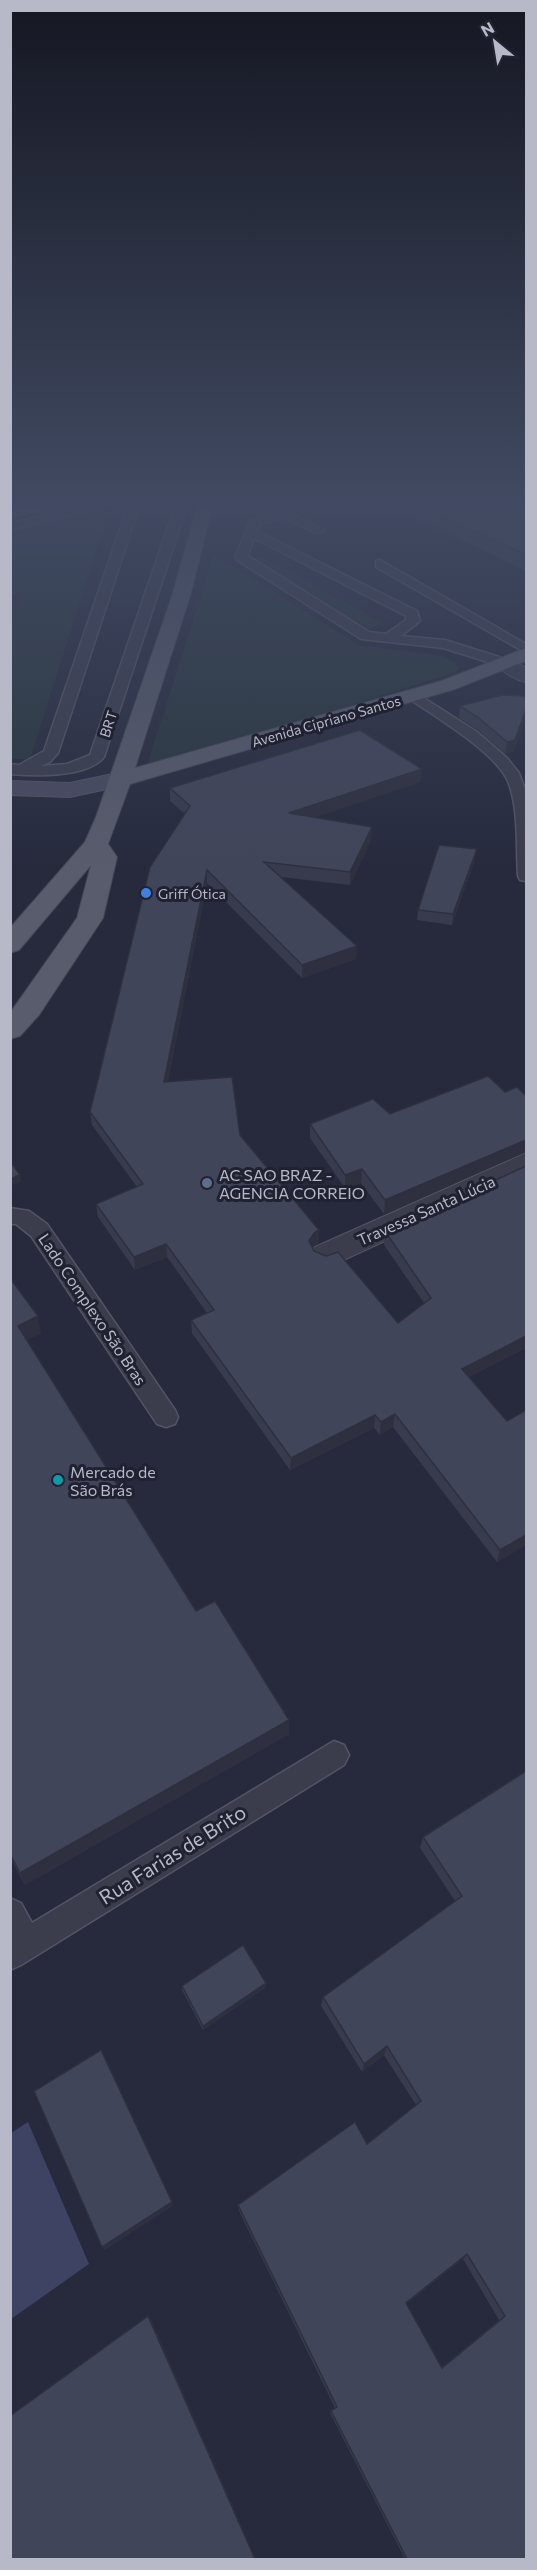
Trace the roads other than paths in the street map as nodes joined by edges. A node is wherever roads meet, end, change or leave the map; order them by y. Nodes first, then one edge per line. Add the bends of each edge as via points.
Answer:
1 (93, 626) edge
2 (141, 626) edge
3 (171, 626) edge
4 (350, 626) edge
5 (406, 626) edge
6 (486, 626) edge
7 (390, 638) junction
8 (526, 649) edge
9 (526, 654) edge
10 (507, 664) junction
11 (526, 676) edge
12 (413, 695) junction
13 (11, 775) edge
14 (122, 779) junction
15 (96, 844) junction
16 (526, 876) edge
17 (10, 945) edge
18 (10, 1030) edge
19 (526, 1164) edge
20 (10, 1216) edge
21 (326, 1254) edge
22 (166, 1417) dead end
23 (334, 1755) dead end
24 (10, 1914) edge
25 (18, 1949) edge

1 - 13 lane via 51,753
2 - 13 lane, BRT via 97,757 59,769
3 - 14 main road
4 - 7 lane via 366,636
5 - 7 lane
6 - 8 lane
7 - 10 lane via 445,644
9 - 10 main road, Avenida Cipriano Santos
10 - 11 street
10 - 12 main road, Avenida Cipriano Santos
12 - 14 main road, Avenida Cipriano Santos
12 - 16 lane via 463,729 502,762 517,782
13 - 14 street via 70,790
14 - 15 main road
15 - 17 main road
15 - 18 main road via 105,857 90,918 29,1009
19 - 21 street, Travessa Santa Lúcia
20 - 22 lane, Lado Complexo São Bras via 21,1216 39,1230
23 - 25 lane, Rua Farias de Brito
24 - 25 lane

